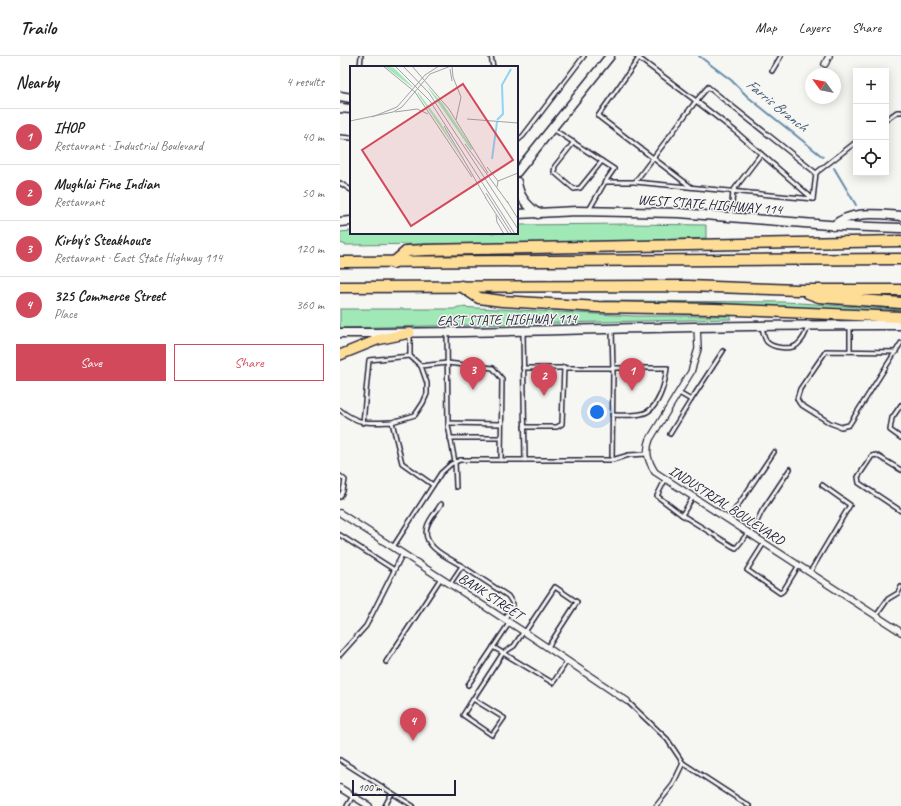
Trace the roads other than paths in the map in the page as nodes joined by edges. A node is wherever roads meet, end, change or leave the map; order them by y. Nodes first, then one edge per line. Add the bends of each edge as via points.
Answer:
1 (361, 56) edge
2 (491, 56) edge
3 (584, 56) edge
4 (610, 56) edge
5 (781, 56) edge
6 (829, 56) edge
7 (638, 57) edge
8 (825, 64) dead end
9 (360, 66) edge
10 (494, 66) edge
11 (772, 71) dead end
12 (340, 96) edge
13 (350, 98) edge
14 (696, 101) junction
15 (340, 108) edge
16 (350, 109) edge
17 (901, 112) edge
18 (889, 118) edge
19 (552, 129) junction
20 (340, 137) edge
21 (350, 138) edge
22 (518, 140) edge
23 (574, 142) junction
24 (853, 144) edge
25 (531, 154) junction
26 (761, 154) junction
27 (653, 158) junction
28 (602, 160) junction
29 (518, 168) edge
30 (518, 171) edge
31 (816, 173) junction
32 (518, 178) edge
33 (605, 182) junction
34 (635, 182) junction
35 (340, 183) edge
36 (693, 188) junction
37 (350, 189) edge
38 (518, 190) edge
39 (733, 191) junction
40 (813, 199) junction
41 (588, 212) junction
42 (518, 214) edge
43 (538, 214) junction
44 (901, 216) edge
45 (731, 218) junction
46 (350, 221) edge
47 (340, 222) edge
48 (833, 226) junction
49 (901, 228) edge
50 (901, 241) edge
51 (901, 258) edge
52 (340, 262) edge
53 (393, 263) junction
54 (461, 286) junction
55 (340, 287) edge
56 (798, 290) junction
57 (901, 290) edge
58 (901, 303) edge
59 (901, 317) edge
60 (761, 325) junction
61 (809, 325) junction
62 (850, 325) junction
63 (901, 325) edge
64 (697, 326) junction
65 (612, 329) junction
66 (523, 332) junction
67 (340, 333) edge
68 (410, 333) junction
69 (447, 333) junction
70 (901, 343) edge
71 (723, 351) dead end
72 (850, 351) junction
73 (896, 352) junction
74 (340, 355) edge
75 (410, 356) junction
76 (447, 363) junction
77 (421, 366) junction
78 (613, 366) junction
79 (564, 367) junction
80 (524, 368) junction
81 (679, 393) junction
82 (691, 400) junction
83 (901, 405) edge
84 (340, 410) edge
85 (612, 415) junction
86 (392, 422) junction
87 (363, 423) junction
88 (448, 423) junction
89 (501, 424) junction
90 (524, 427) junction
91 (670, 434) dead end
92 (450, 438) junction
93 (501, 438) junction
94 (901, 438) edge
95 (774, 452) dead end
96 (647, 454) junction
97 (501, 460) junction
98 (525, 460) junction
99 (612, 460) junction
100 (455, 462) junction
101 (790, 469) dead end
102 (901, 470) edge
103 (340, 476) edge
104 (665, 480) junction
105 (433, 485) junction
106 (822, 485) dead end
107 (456, 487) dead end
108 (340, 498) edge
109 (693, 498) junction
110 (441, 504) dead end
111 (901, 511) edge
112 (340, 513) edge
113 (682, 515) junction
114 (728, 520) junction
115 (750, 534) junction
116 (340, 535) edge
117 (764, 543) junction
118 (393, 547) junction
119 (403, 554) junction
120 (799, 565) junction
121 (462, 566) junction
122 (393, 569) junction
123 (810, 572) junction
124 (441, 578) junction
125 (450, 584) junction
126 (901, 587) edge
127 (876, 616) junction
128 (508, 621) junction
129 (524, 632) junction
130 (901, 632) edge
131 (494, 647) junction
132 (548, 647) junction
133 (503, 653) junction
134 (340, 655) edge
135 (567, 661) junction
136 (386, 662) dead end
137 (468, 685) dead end
138 (473, 699) junction
139 (627, 701) joint
140 (340, 760) edge
141 (683, 763) junction
142 (340, 788) edge
143 (392, 793) junction
144 (353, 796) junction
145 (347, 806) edge
146 (369, 806) edge
147 (384, 806) edge
148 (413, 806) edge
149 (656, 806) edge
150 (749, 806) edge

1 - 9 lane
2 - 10 lane
3 - 22 lane
4 - 19 main road
5 - 11 lane
6 - 8 street
7 - 14 lane
7 - 27 lane via 598,116
12 - 13 main road
14 - 26 lane
14 - 27 lane
14 - 31 lane via 708,87
15 - 16 main road
17 - 18 lane
19 - 23 lane
19 - 25 main road
20 - 21 lane
23 - 28 lane
23 - 28 lane via 555,166 554,172 574,189 580,188
24 - 31 lane
25 - 29 main road
25 - 30 main road
25 - 32 main road
26 - 39 lane
26 - 40 lane
27 - 34 lane
27 - 36 lane
28 - 33 lane via 614,169
31 - 40 lane
33 - 34 lane
33 - 41 lane
34 - 36 lane
35 - 37 lane
36 - 39 lane
38 - 43 main road via 524,202
39 - 40 lane
39 - 45 lane
41 - 43 main road, WEST STATE HIGHWAY 114
41 - 45 main road, WEST STATE HIGHWAY 114 via 679,213
42 - 43 main road, WEST STATE HIGHWAY 114
44 - 48 main road via 858,215 848,217
45 - 48 main road, WEST STATE HIGHWAY 114
46 - 47 main road
48 - 49 main road, WEST STATE HIGHWAY 114
50 - 53 highway via 425,250 407,251
51 - 53 highway
52 - 53 highway
54 - 55 highway
54 - 56 highway via 688,286
54 - 59 highway via 479,298 502,301 598,307
56 - 57 highway
56 - 58 highway via 819,297
60 - 61 main road
60 - 61 lane via 766,340 781,348 795,347 799,344
60 - 64 main road
61 - 62 main road
62 - 63 main road
62 - 72 lane
64 - 65 main road, EAST STATE HIGHWAY 114
64 - 81 street via 696,358
65 - 66 main road, EAST STATE HIGHWAY 114
65 - 78 lane
66 - 69 main road, EAST STATE HIGHWAY 114
66 - 80 lane
67 - 68 main road, EAST STATE HIGHWAY 114
68 - 69 main road, EAST STATE HIGHWAY 114
68 - 74 main road via 377,340
68 - 75 lane
69 - 76 lane
70 - 73 lane
71 - 82 lane
72 - 73 lane
72 - 73 lane via 826,351 800,389 797,399 800,404 841,427 848,425
75 - 77 lane
75 - 87 lane via 369,360
76 - 77 lane
76 - 88 lane
76 - 89 lane via 493,368 502,378
77 - 86 lane via 427,383 427,394 423,403 415,415
78 - 79 lane
78 - 85 lane
78 - 85 lane via 667,368 665,388 650,411 641,414
79 - 80 lane
79 - 90 lane via 562,424 557,427
80 - 90 lane
81 - 82 lane
81 - 96 street via 650,439
82 - 91 lane
83 - 94 lane via 890,425 890,430
84 - 87 lane via 352,420
85 - 99 lane
86 - 87 lane
86 - 105 lane via 402,463
88 - 89 lane
88 - 92 lane
89 - 93 lane
90 - 98 lane
92 - 93 lane
92 - 100 lane
93 - 97 lane
95 - 114 lane
96 - 99 lane
96 - 104 street, INDUSTRIAL BOULEVARD via 655,472
97 - 98 lane
97 - 100 lane
98 - 99 lane
100 - 105 lane via 441,473
100 - 107 lane
101 - 115 lane
102 - 111 lane via 876,455 872,456 858,477 859,483
103 - 108 lane via 345,480
104 - 109 street, INDUSTRIAL BOULEVARD
104 - 113 lane via 657,496
105 - 118 lane
106 - 123 lane via 850,506
109 - 113 lane
109 - 114 street, INDUSTRIAL BOULEVARD
110 - 121 lane via 426,528 427,537 434,549
112 - 118 street, BANK STREET
113 - 115 lane via 736,548
114 - 115 street, INDUSTRIAL BOULEVARD
115 - 117 street, INDUSTRIAL BOULEVARD
116 - 122 lane
117 - 120 street, INDUSTRIAL BOULEVARD
117 - 120 lane via 747,570 780,593
118 - 119 street, BANK STREET
119 - 122 lane
119 - 124 street, BANK STREET
120 - 123 street, INDUSTRIAL BOULEVARD
121 - 125 lane
121 - 128 lane via 508,596 512,604
122 - 134 lane via 366,626
123 - 127 street, INDUSTRIAL BOULEVARD
124 - 125 street, BANK STREET
124 - 136 lane
125 - 128 street, BANK STREET
126 - 127 lane via 898,593 888,599
127 - 130 street, INDUSTRIAL BOULEVARD
128 - 129 street, BANK STREET
128 - 131 lane
129 - 132 street, BANK STREET
129 - 132 lane via 555,587 577,602
129 - 133 lane via 514,646
131 - 133 lane
131 - 137 lane
132 - 135 street, BANK STREET
133 - 135 lane via 553,683
133 - 138 lane
135 - 139 street, BANK STREET
138 - 138 lane via 504,718 492,735 463,715
139 - 141 lane via 667,739
140 - 143 lane
141 - 149 lane via 672,786
141 - 150 lane
142 - 144 street
143 - 147 lane
143 - 148 lane
144 - 145 lane
144 - 146 street

